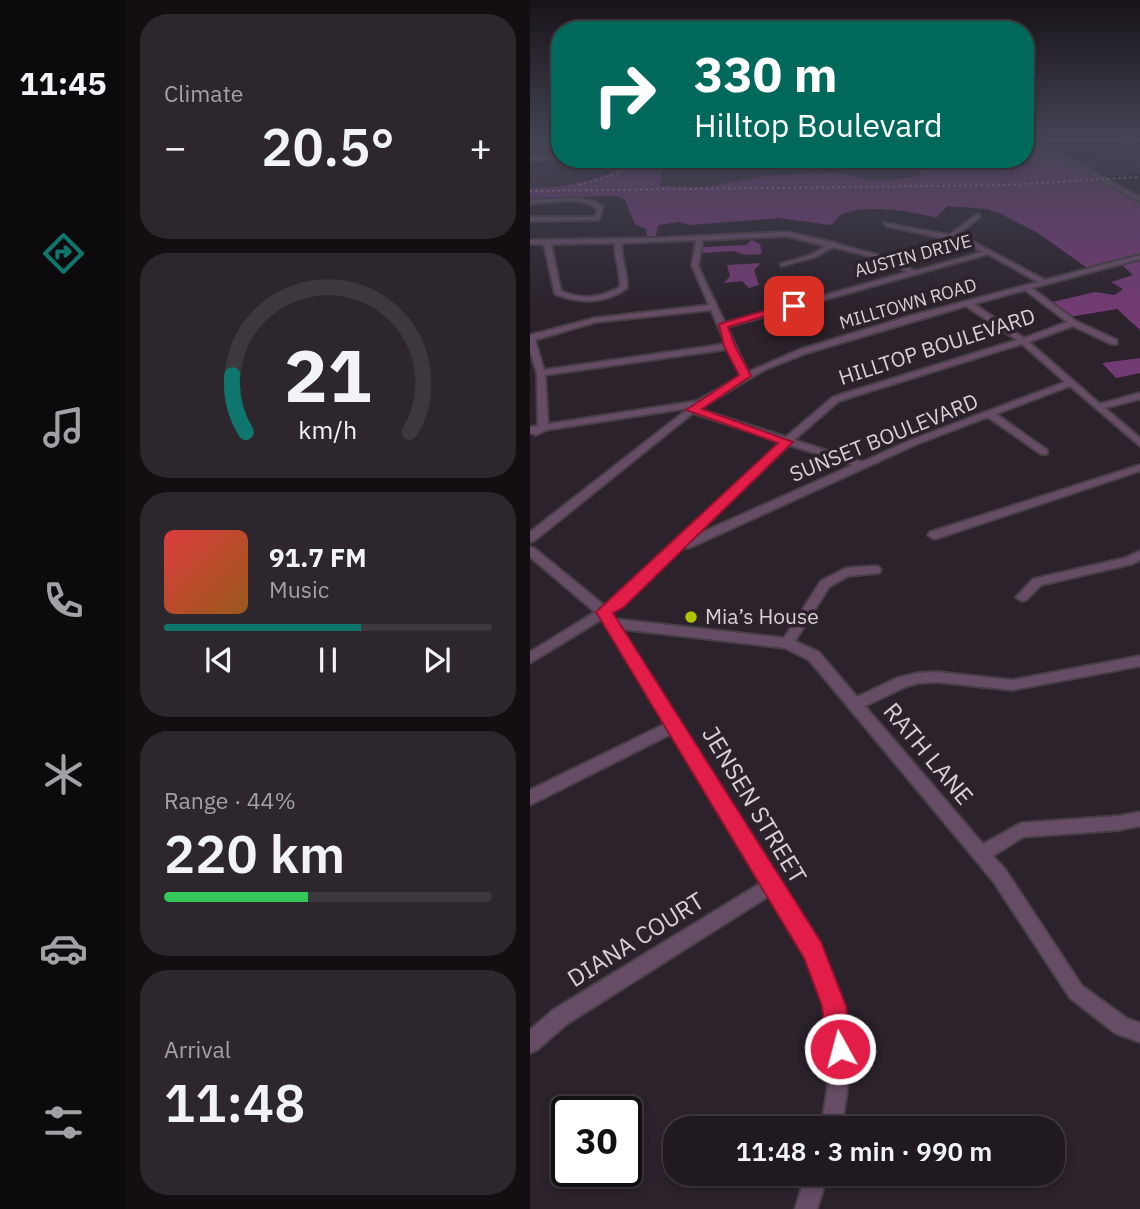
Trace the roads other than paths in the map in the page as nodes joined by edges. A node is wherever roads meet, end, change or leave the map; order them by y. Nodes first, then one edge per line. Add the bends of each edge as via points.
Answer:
1 (530, 202) edge
2 (977, 216) dead end
3 (530, 219) edge
4 (886, 225) dead end
5 (950, 237) junction
6 (700, 238) junction
7 (619, 240) junction
8 (548, 241) junction
9 (530, 242) edge
10 (834, 244) junction
11 (989, 252) junction
12 (1140, 257) edge
13 (783, 265) dead end
14 (912, 272) junction
15 (1043, 282) junction
16 (1025, 287) junction
17 (592, 298) junction
18 (967, 303) junction
19 (713, 307) junction
20 (595, 320) junction
21 (1073, 323) junction
22 (723, 326) junction
23 (531, 337) edge
24 (1024, 341) junction
25 (1114, 342) dead end
26 (730, 346) junction
27 (536, 367) edge
28 (745, 376) junction
29 (1071, 383) junction
30 (1140, 396) edge
31 (702, 403) junction
32 (1099, 407) junction
33 (692, 410) junction
34 (990, 415) junction
35 (543, 428) junction
36 (530, 430) edge
37 (530, 436) edge
38 (786, 442) junction
39 (1140, 443) edge
40 (1044, 452) dead end
41 (862, 465) junction
42 (1140, 468) edge
43 (710, 515) junction
44 (726, 526) junction
45 (934, 535) dead end
46 (530, 537) edge
47 (674, 549) junction
48 (530, 551) edge
49 (1140, 555) edge
50 (875, 570) dead end
51 (1022, 597) dead end
52 (608, 617) junction
53 (787, 643) junction
54 (530, 658) edge
55 (1140, 661) edge
56 (857, 705) junction
57 (675, 726) junction
58 (530, 798) edge
59 (1140, 819) edge
60 (982, 855) junction
61 (772, 885) junction
62 (1140, 1033) edge
63 (530, 1043) edge
64 (832, 1116) edge
65 (813, 1186) edge
66 (806, 1209) edge

1 - 3 street via 586,200 601,208 598,222
2 - 5 street
4 - 5 street
5 - 11 street
6 - 7 street
6 - 10 street via 778,233
6 - 19 street via 695,266
7 - 8 street
7 - 17 street via 616,254 623,288
8 - 9 street
8 - 17 street via 558,292 576,300
10 - 13 street
10 - 14 street via 887,259
11 - 14 street, AUSTIN DRIVE
11 - 15 street
12 - 15 street, MILLTOWN ROAD
14 - 22 street, AUSTIN DRIVE
15 - 16 street, MILLTOWN ROAD
16 - 18 street, MILLTOWN ROAD
16 - 21 street
17 - 20 street
18 - 24 street
18 - 28 street, MILLTOWN ROAD via 827,343
19 - 20 street
19 - 22 street
20 - 23 street
21 - 24 street, HILLTOP BOULEVARD
21 - 25 street
22 - 26 street
23 - 27 street
24 - 29 street
24 - 38 street, HILLTOP BOULEVARD via 836,398
26 - 27 street
26 - 28 street
27 - 35 street
28 - 31 street, MILLTOWN ROAD
29 - 32 street
29 - 34 street, SUNSET BOULEVARD
30 - 32 street
31 - 33 street, MILLTOWN ROAD
31 - 35 street
32 - 39 street
33 - 38 street
33 - 46 street, MILLTOWN ROAD
34 - 40 street
34 - 41 street, SUNSET BOULEVARD
35 - 36 street
35 - 37 street
38 - 41 street
38 - 43 street, HILLTOP BOULEVARD
41 - 44 street, SUNSET BOULEVARD
42 - 45 street
43 - 44 street
43 - 47 street, HILLTOP BOULEVARD
44 - 47 street, SUNSET BOULEVARD
47 - 52 street, HILLTOP BOULEVARD
48 - 52 street, JENSEN STREET
49 - 51 street via 1037,582
50 - 53 street via 846,572 825,584
52 - 53 street, RATH LANE
52 - 54 street, HILLTOP BOULEVARD
52 - 57 street, JENSEN STREET
53 - 56 street, RATH LANE via 814,656
55 - 56 street via 1012,685 918,678
56 - 60 street, RATH LANE
57 - 58 street
57 - 61 street, JENSEN STREET
59 - 60 street via 1021,830
60 - 62 street, RATH LANE via 1076,992 1122,1027
61 - 63 street, DIANA COURT via 560,1017
61 - 64 street, JENSEN STREET via 821,968 834,1006 840,1072
65 - 66 street

